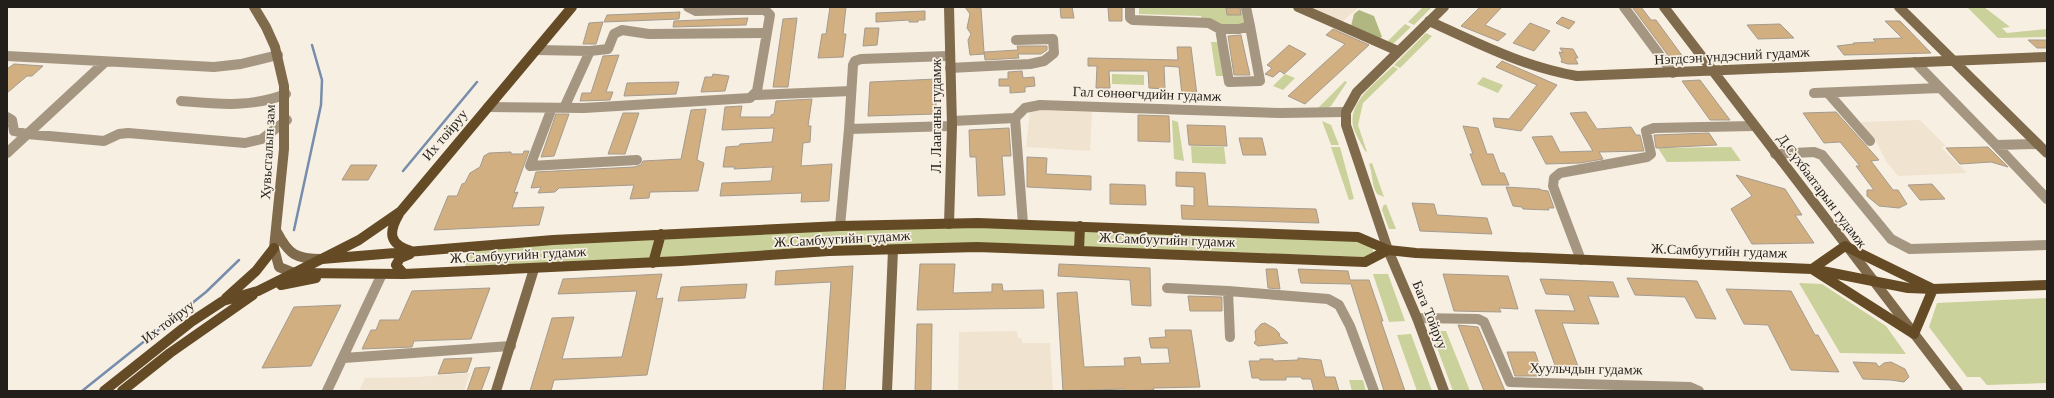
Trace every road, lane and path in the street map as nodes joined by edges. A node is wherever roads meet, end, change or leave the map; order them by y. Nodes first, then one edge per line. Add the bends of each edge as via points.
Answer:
1 (254, 7) edge
2 (572, 7) edge
3 (688, 7) edge
4 (949, 7) edge
5 (1130, 7) edge
6 (1246, 7) edge
7 (1298, 7) edge
8 (1444, 7) edge
9 (1624, 7) edge
10 (1664, 7) edge
11 (1899, 7) edge
12 (737, 8) edge
13 (1429, 21) junction
14 (1250, 26) junction
15 (1220, 29) junction
16 (766, 33) junction
17 (1016, 40) dead end
18 (536, 50) junction
19 (590, 51) junction
20 (1398, 51) junction
21 (278, 55) junction
22 (7, 56) edge
23 (949, 56) junction
24 (2047, 57) edge
25 (1953, 61) junction
26 (104, 62) junction
27 (1915, 62) junction
28 (950, 68) junction
29 (1712, 70) junction
30 (1673, 73) junction
31 (1940, 88) junction
32 (851, 90) junction
33 (1814, 93) dead end
34 (1828, 93) junction
35 (286, 94) junction
36 (755, 95) junction
37 (181, 101) dead end
38 (488, 107) junction
39 (552, 108) junction
40 (564, 108) junction
41 (1346, 112) junction
42 (7, 117) edge
43 (1015, 118) junction
44 (286, 120) junction
45 (952, 123) junction
46 (1754, 126) junction
47 (848, 129) junction
48 (26, 134) junction
49 (1870, 141) dead end
50 (2038, 144) junction
51 (1996, 145) junction
52 (7, 153) edge
53 (2047, 153) edge
54 (1776, 154) junction
55 (637, 160) dead end
56 (2047, 199) edge
57 (401, 211) junction
58 (949, 224) junction
59 (1023, 224) junction
60 (840, 226) junction
61 (1080, 226) junction
62 (277, 232) junction
63 (660, 234) junction
64 (2047, 245) edge
65 (1845, 246) junction
66 (274, 248) junction
67 (893, 250) junction
68 (1079, 250) junction
69 (1388, 250) junction
70 (415, 252) junction
71 (322, 259) junction
72 (1581, 260) junction
73 (653, 263) junction
74 (534, 269) junction
75 (1812, 269) junction
76 (348, 273) junction
77 (294, 274) junction
78 (382, 274) junction
79 (404, 274) junction
80 (1873, 281) junction
81 (2047, 285) edge
82 (1167, 288) dead end
83 (1933, 289) junction
84 (258, 291) junction
85 (1228, 291) junction
86 (223, 301) junction
87 (1417, 318) junction
88 (1914, 334) junction
89 (1230, 337) dead end
90 (511, 346) junction
91 (344, 358) junction
92 (1519, 387) edge
93 (104, 391) edge
94 (122, 391) edge
95 (327, 391) edge
96 (496, 391) edge
97 (887, 391) edge
98 (1374, 391) edge
99 (1444, 391) edge
100 (1699, 391) edge
101 (1958, 391) edge

1 - 21 main road, Хувьсгалын зам
2 - 18 main road, Их тойруу
3 - 12 street via 696,11
4 - 23 main road, Л. Лааганы гудамж
5 - 15 street via 1130,18 1133,20 1209,23
6 - 14 street
7 - 20 main road
8 - 13 main road
9 - 30 street
10 - 29 main road, Д.Сүхбаатарын гудамж
11 - 25 main road
12 - 16 street via 768,12 770,15
13 - 20 main road
13 - 30 main road, Нэгдсэн үндэсний гудамж via 1534,67 1560,74 1577,76
14 - 15 street
14 - 15 street via 1260,82 1229,82
16 - 19 street via 648,34 622,30 614,34 608,49
16 - 36 street
17 - 28 street via 1053,39 1054,53 1044,61 1030,64
18 - 19 street
18 - 38 main road, Их тойруу
19 - 40 street
20 - 41 main road via 1357,92
21 - 26 street via 221,67
21 - 35 main road, Хувьсгалын зам
22 - 26 street
23 - 28 main road, Л. Лааганы гудамж
23 - 32 street via 858,60 853,65
24 - 25 main road, Нэгдсэн үндэсний гудамж
25 - 27 main road, Нэгдсэн үндэсний гудамж
25 - 50 main road
26 - 48 street
27 - 29 main road, Нэгдсэн үндэсний гудамж
27 - 31 street
28 - 45 main road, Л. Лааганы гудамж
29 - 30 main road, Нэгдсэн үндэсний гудамж
29 - 46 main road, Д.Сүхбаатарын гудамж
31 - 34 street
31 - 51 street
32 - 36 street
32 - 47 street
33 - 34 street
34 - 49 street
35 - 37 street via 273,100 250,104
35 - 44 main road, Хувьсгалын зам
36 - 40 street via 746,99 719,101
38 - 39 street
38 - 57 main road, Их тойруу
39 - 40 street
39 - 55 street via 530,166
41 - 43 street, Гал сөнөөгчдийн гудамж via 1281,113 1040,105 1026,106
41 - 69 main road, Бага Тойруу via 1346,125
42 - 48 street via 12,120 14,131
43 - 45 street
43 - 59 street
44 - 48 street via 262,139 245,143 128,133 104,141
44 - 62 main road, Хувьсгалын зам
45 - 47 street
45 - 58 main road, Л. Лааганы гудамж
46 - 54 main road, Д.Сүхбаатарын гудамж
46 - 72 street via 1654,128 1646,131 1651,148 1651,154 1647,157 1560,173 1554,178 1553,186
47 - 60 street
48 - 52 street
50 - 51 street
50 - 53 main road
51 - 56 street
54 - 64 street via 1814,152 1822,155 1892,239 1902,246 1917,250
54 - 65 main road, Д.Сүхбаатарын гудамж
57 - 70 main road via 392,228 393,239 399,246
57 - 71 main road, Их тойруу via 359,240
58 - 59 main road, Ж.Самбуугийн гудамж
58 - 60 main road, Ж.Самбуугийн гудамж
59 - 61 main road, Ж.Самбуугийн гудамж
60 - 63 main road, Ж.Самбуугийн гудамж
61 - 68 main road
61 - 69 main road, Ж.Самбуугийн гудамж via 1358,236
62 - 66 main road, Хувьсгалын зам
62 - 71 main road via 286,251 305,259
63 - 70 main road, Ж.Самбуугийн гудамж via 504,243
63 - 73 main road
65 - 75 main road
65 - 80 main road, Д.Сүхбаатарын гудамж
65 - 83 main road
66 - 77 main road via 279,267
66 - 86 main road via 256,272
67 - 68 main road, Ж.Самбуугийн гудамж via 977,247
67 - 73 main road, Ж.Самбуугийн гудамж
67 - 97 main road
68 - 69 main road, Ж.Самбуугийн гудамж via 1364,262
69 - 72 main road, Ж.Самбуугийн гудамж
69 - 87 main road, Бага Тойруу
70 - 71 main road, Ж.Самбуугийн гудамж
70 - 79 main road via 397,262 397,268
71 - 77 main road, Их тойруу
72 - 75 main road, Ж.Самбуугийн гудамж
73 - 74 main road, Ж.Самбуугийн гудамж
74 - 79 main road, Ж.Самбуугийн гудамж
74 - 90 main road
75 - 80 main road, Ж.Самбуугийн гудамж
75 - 88 main road
76 - 77 main road, Ж.Самбуугийн гудамж
76 - 78 main road, Ж.Самбуугийн гудамж
76 - 84 main road via 288,282
77 - 84 main road, Их тойруу
78 - 79 main road, Ж.Самбуугийн гудамж
78 - 91 street
80 - 83 main road, Ж.Самбуугийн гудамж via 1908,288
80 - 88 main road, Д.Сүхбаатарын гудамж
81 - 83 main road, Ж.Самбуугийн гудамж
82 - 85 street
83 - 88 main road
84 - 86 main road, Их тойруу
84 - 94 main road, Их тойруу via 170,353
85 - 89 street
85 - 98 street via 1328,299 1339,305 1350,326
86 - 93 main road, Их тойруу via 191,322
87 - 92 street, Хуульчдын гудамж via 1478,319 1484,322 1510,382
87 - 99 main road, Бага Тойруу
88 - 101 main road, Д.Сүхбаатарын гудамж
90 - 91 street
90 - 96 main road
91 - 95 street
92 - 100 street, Хуульчдын гудамж via 1659,385 1690,387

